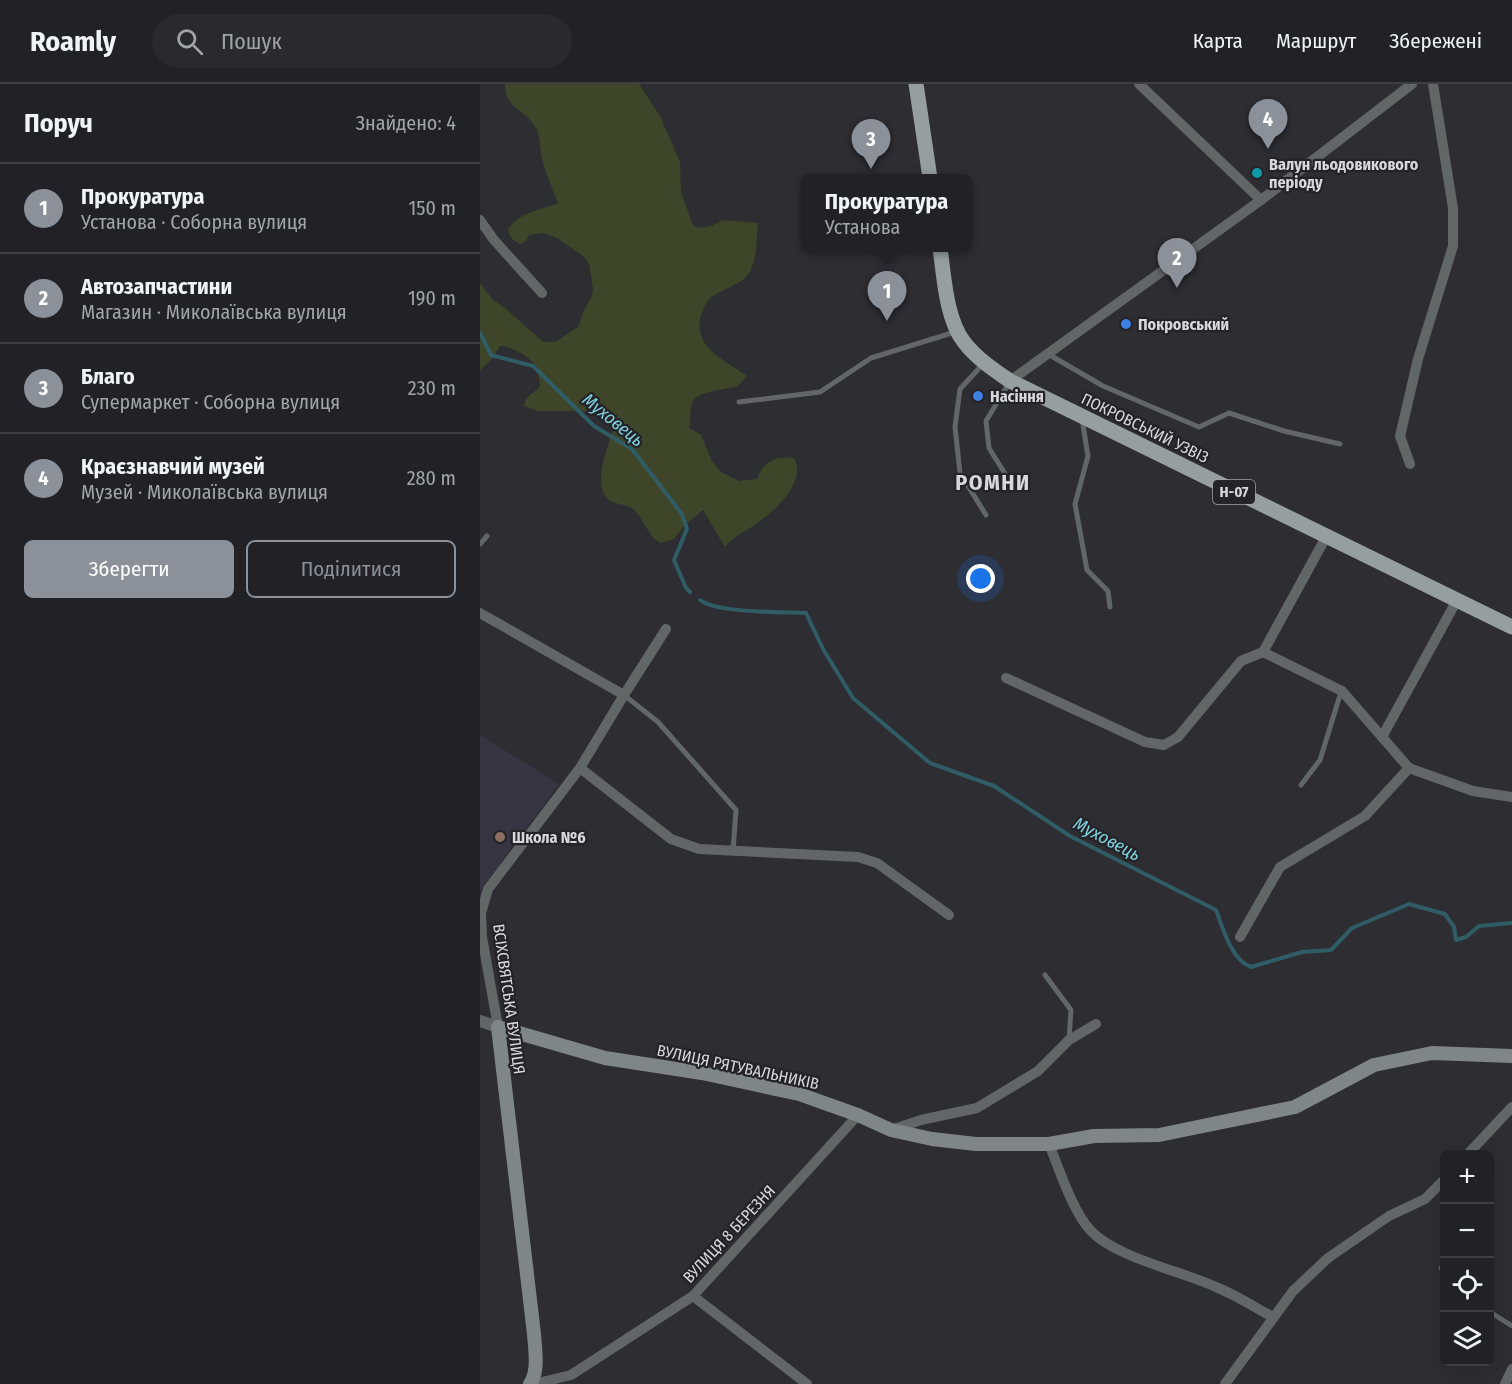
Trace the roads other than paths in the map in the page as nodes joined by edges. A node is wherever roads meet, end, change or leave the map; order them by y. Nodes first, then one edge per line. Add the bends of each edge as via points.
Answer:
1 (916, 84) edge
2 (1139, 84) edge
3 (1412, 84) edge
4 (1433, 84) edge
5 (929, 174) edge
6 (1261, 200) junction
7 (480, 220) edge
8 (940, 252) edge
9 (542, 293) dead end
10 (961, 338) junction
11 (1048, 354) junction
12 (984, 363) junction
13 (1010, 381) junction
14 (739, 402) dead end
15 (1082, 417) junction
16 (1340, 444) dead end
17 (1410, 464) dead end
18 (1012, 485) dead end
19 (986, 515) dead end
20 (487, 536) dead end
21 (1326, 537) junction
22 (480, 544) edge
23 (1457, 600) junction
24 (1110, 607) dead end
25 (480, 613) edge
26 (1512, 627) edge
27 (666, 629) dead end
28 (1263, 652) junction
29 (1006, 678) dead end
30 (1342, 691) junction
31 (624, 695) junction
32 (1382, 737) junction
33 (580, 768) junction
34 (1409, 768) junction
35 (1301, 785) dead end
36 (1512, 797) edge
37 (733, 851) junction
38 (949, 915) dead end
39 (1240, 937) dead end
40 (1045, 975) dead end
41 (480, 1021) edge
42 (1096, 1024) dead end
43 (498, 1028) junction
44 (1069, 1040) junction
45 (1512, 1056) edge
46 (1512, 1107) edge
47 (858, 1115) junction
48 (891, 1130) junction
49 (1049, 1144) junction
50 (1473, 1150) edge
51 (1440, 1184) edge
52 (693, 1296) junction
53 (1494, 1315) edge
54 (1273, 1317) junction
55 (1512, 1326) edge
56 (1512, 1369) edge
57 (537, 1383) edge
58 (807, 1384) edge
59 (1225, 1384) edge
60 (1505, 1384) edge

1 - 5 main road
2 - 6 street
3 - 6 street
4 - 17 street via 1453,208 1453,246 1418,359 1400,435
6 - 11 street
7 - 9 street
8 - 10 main road, Н-07 via 945,288
10 - 12 main road, ПОКРОВСЬКИЙ УЗВІЗ / Н-07
10 - 14 lane via 871,358 820,392
11 - 13 street
11 - 16 lane via 1103,386 1200,427 1229,413
12 - 13 main road, ПОКРОВСЬКИЙ УЗВІЗ / Н-07
12 - 19 lane via 960,389 954,427 960,473
13 - 15 main road, ПОКРОВСЬКИЙ УЗВІЗ / Н-07
13 - 18 lane via 986,421 989,448
15 - 21 main road, ПОКРОВСЬКИЙ УЗВІЗ / Н-07
15 - 24 lane via 1088,456 1075,504 1087,570 1108,591
20 - 22 lane
21 - 23 main road, ПОКРОВСЬКИЙ УЗВІЗ / Н-07
21 - 28 street
23 - 26 main road, ПОКРОВСЬКИЙ УЗВІЗ / Н-07
23 - 32 street
25 - 31 street
27 - 31 street, ВСІХСВЯТСЬКА ВУЛИЦЯ
28 - 29 street via 1241,662 1178,736 1164,745 1145,742
28 - 30 street
30 - 32 street
30 - 35 lane via 1320,760
31 - 33 street, ВСІХСВЯТСЬКА ВУЛИЦЯ
31 - 37 lane via 658,722 736,810
32 - 34 street
33 - 37 street via 671,838 699,849
33 - 43 street, ВСІХСВЯТСЬКА ВУЛИЦЯ via 488,890 481,913 482,937
34 - 36 street via 1473,791
34 - 39 street via 1365,816 1280,867
37 - 38 street via 858,857 877,863
40 - 44 lane via 1071,1010
41 - 43 street, ВУЛИЦЯ РЯТУВАЛЬНИКІВ
42 - 44 street
43 - 47 main road, ВУЛИЦЯ РЯТУВАЛЬНИКІВ via 605,1058 799,1094
43 - 57 main road, ВСІХСВЯТСЬКА ВУЛИЦЯ
44 - 48 street via 1038,1071 977,1108
45 - 49 main road, ВУЛИЦЯ РЯТУВАЛЬНИКІВ via 1432,1053 1374,1065 1296,1107 1159,1135 1094,1136
46 - 50 street
47 - 48 main road, ВУЛИЦЯ РЯТУВАЛЬНИКІВ
47 - 52 street, ВУЛИЦЯ 8 БЕРЕЗНЯ
48 - 49 main road, ВУЛИЦЯ РЯТУВАЛЬНИКІВ via 976,1144
49 - 54 street via 1081,1215 1108,1245 1217,1287
51 - 54 street via 1425,1199 1389,1216 1328,1258
52 - 57 street, ВУЛИЦЯ 8 БЕРЕЗНЯ via 571,1375
52 - 58 street
53 - 55 lane
54 - 59 street
56 - 60 street

